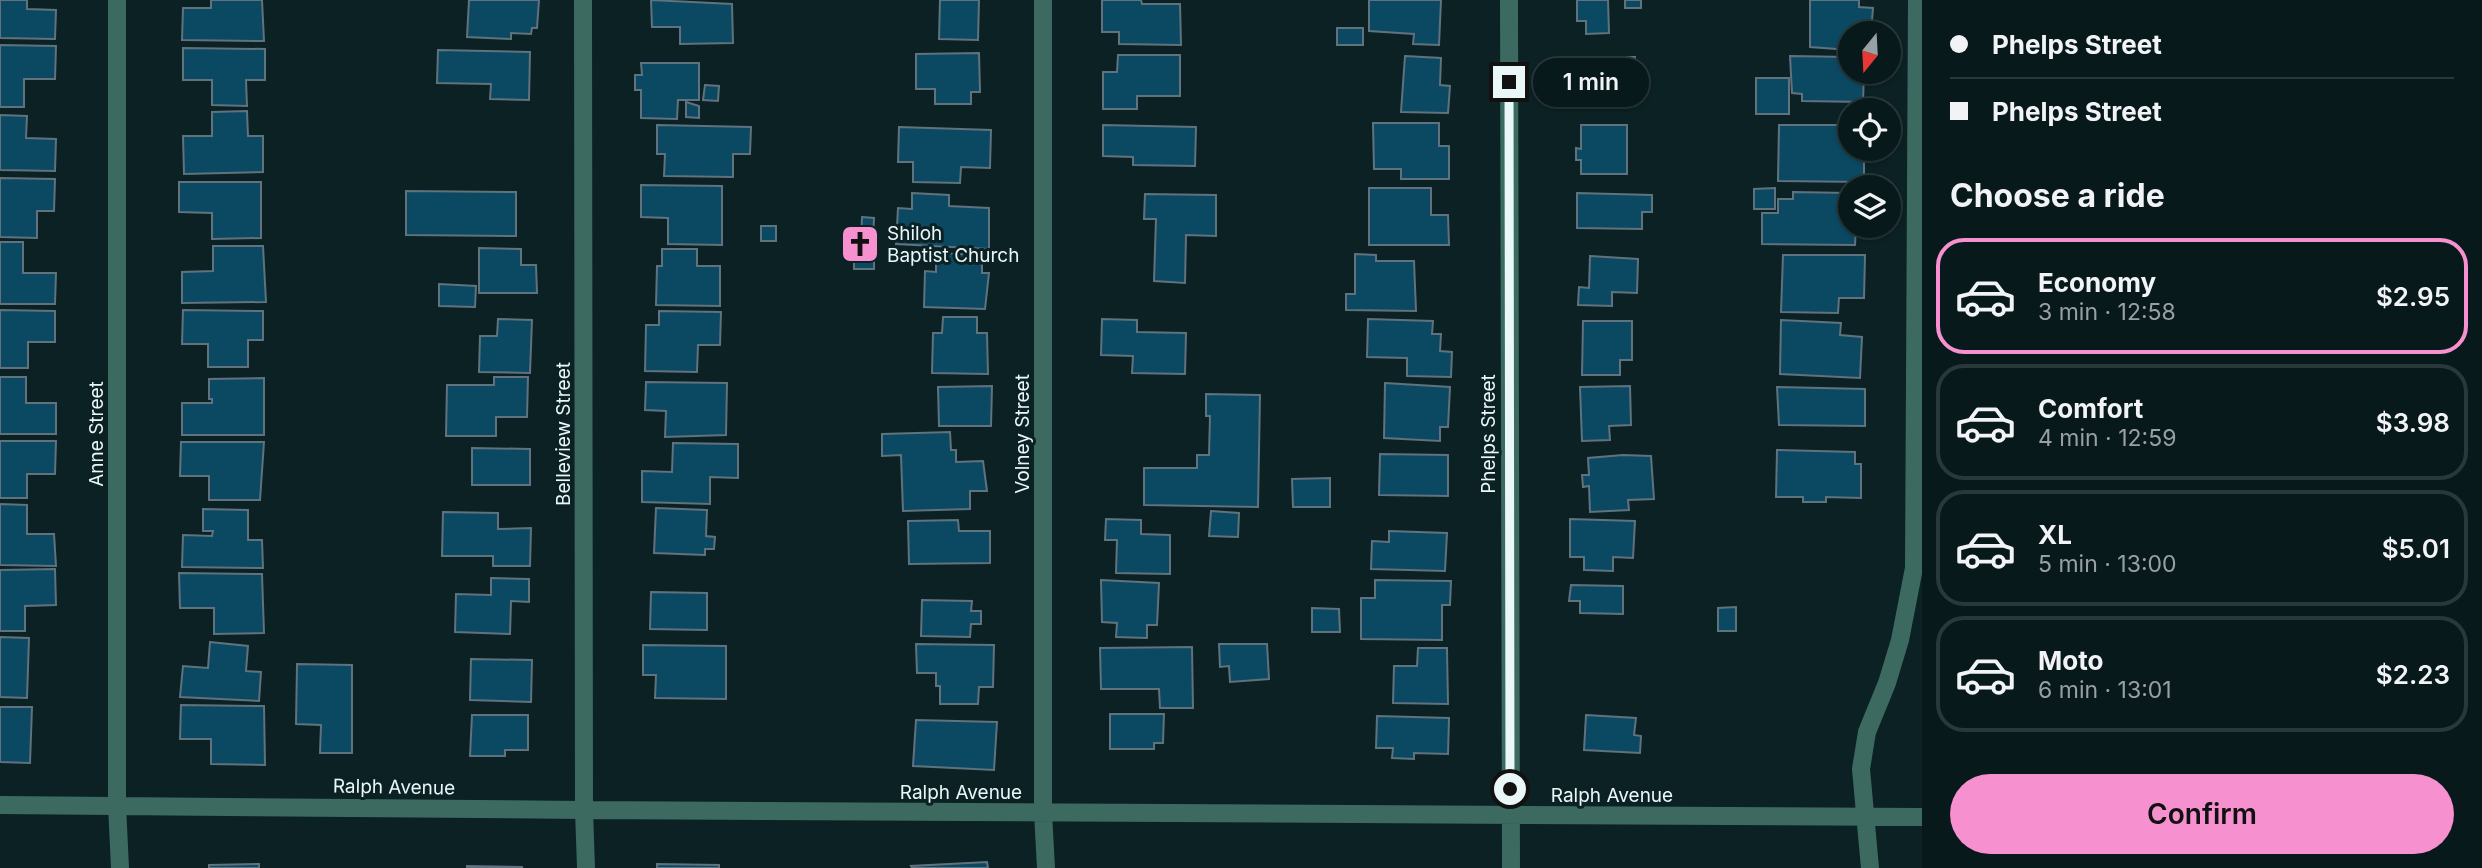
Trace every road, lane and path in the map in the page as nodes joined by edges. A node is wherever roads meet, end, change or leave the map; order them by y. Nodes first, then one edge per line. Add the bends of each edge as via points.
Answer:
1 (117, 0) edge
2 (583, 0) edge
3 (1043, 0) edge
4 (1509, 0) edge
5 (1917, 0) edge
6 (0, 805) edge
7 (117, 806) junction
8 (584, 810) junction
9 (1043, 813) junction
10 (1510, 816) junction
11 (1864, 817) junction
12 (1922, 817) edge
13 (120, 868) edge
14 (586, 868) edge
15 (1046, 868) edge
16 (1511, 868) edge
17 (1870, 868) edge

1 - 7 street, Anne Street
2 - 8 street, Belleview Street
3 - 9 street, Volney Street
4 - 10 street, Phelps Street
5 - 11 street via 1914,568 1900,640 1867,732 1861,769
6 - 7 street, Ralph Avenue
7 - 8 street, Ralph Avenue
7 - 13 street, Anne Street
8 - 9 street, Ralph Avenue
8 - 14 street, Belleview Street
9 - 10 street, Ralph Avenue
9 - 15 street, Volney Street
10 - 11 street, Ralph Avenue
10 - 16 street, Phelps Street
11 - 12 street, Ralph Avenue
11 - 17 street

